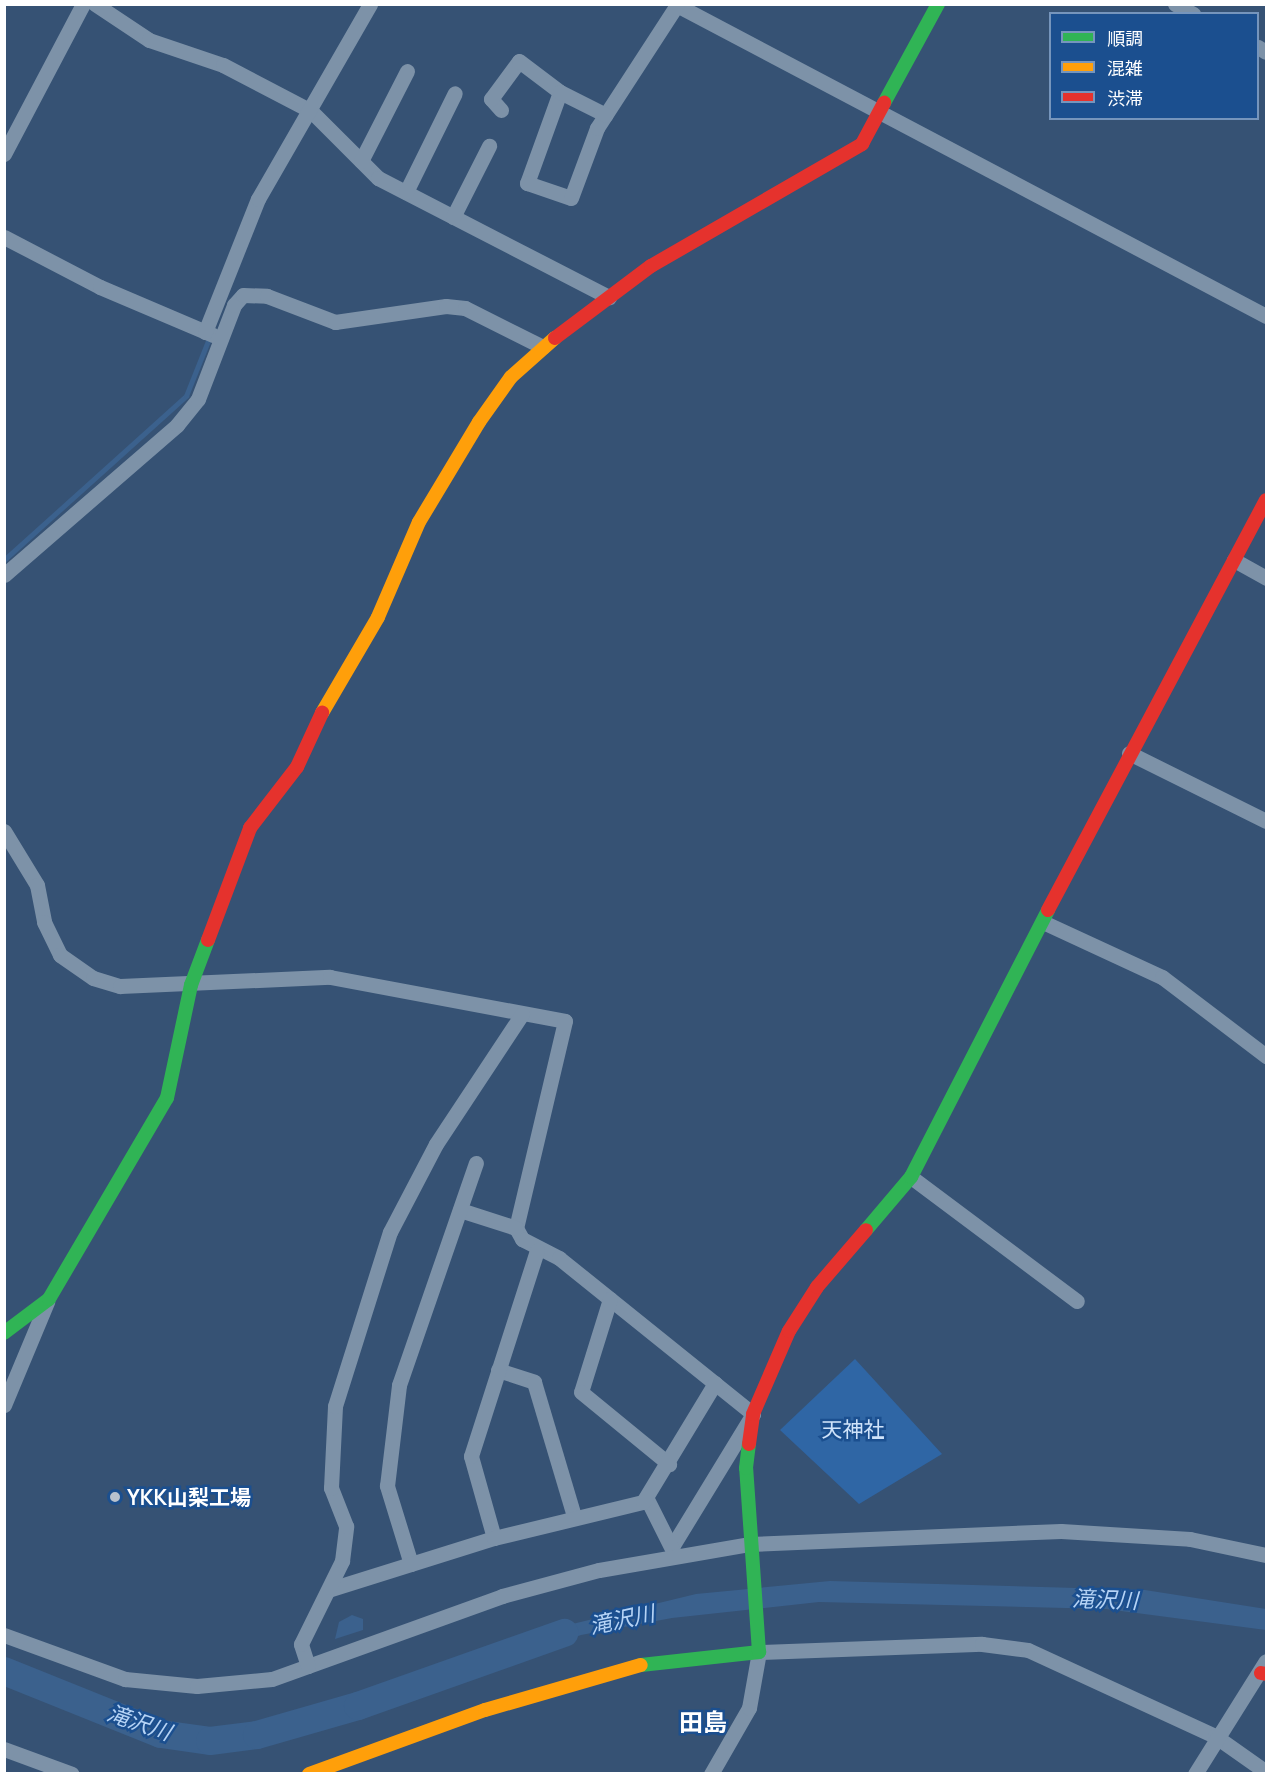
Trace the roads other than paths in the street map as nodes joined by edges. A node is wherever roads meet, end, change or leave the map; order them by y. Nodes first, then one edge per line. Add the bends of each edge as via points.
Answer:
1 (83, 4) edge
2 (95, 4) edge
3 (370, 4) edge
4 (938, 4) edge
5 (1175, 4) edge
6 (676, 5) edge
7 (1189, 12) edge
8 (407, 71) dead end
9 (560, 92) junction
10 (455, 93) dead end
11 (501, 110) dead end
12 (881, 113) junction
13 (314, 114) junction
14 (606, 115) junction
15 (489, 146) dead end
16 (4, 154) edge
17 (361, 161) junction
18 (406, 192) junction
19 (453, 217) junction
20 (4, 237) edge
21 (609, 297) junction
22 (1265, 311) edge
23 (213, 335) junction
24 (543, 347) junction
25 (1266, 500) edge
26 (1234, 560) junction
27 (4, 574) edge
28 (1266, 578) edge
29 (1129, 753) junction
30 (1266, 821) edge
31 (4, 831) edge
32 (1045, 923) junction
33 (191, 985) junction
34 (522, 1014) junction
35 (1266, 1056) edge
36 (476, 1163) dead end
37 (912, 1177) junction
38 (459, 1210) junction
39 (516, 1228) junction
40 (537, 1250) junction
41 (49, 1299) junction
42 (610, 1299) junction
43 (1077, 1301) dead end
44 (4, 1334) edge
45 (498, 1370) junction
46 (715, 1383) junction
47 (4, 1405) edge
48 (753, 1414) junction
49 (669, 1464) junction
50 (647, 1499) junction
51 (574, 1516) junction
52 (494, 1538) junction
53 (749, 1549) junction
54 (673, 1551) junction
55 (1266, 1555) edge
56 (411, 1564) junction
57 (331, 1589) junction
58 (4, 1635) edge
59 (758, 1645) junction
60 (308, 1666) junction
61 (1265, 1669) edge
62 (1215, 1736) junction
63 (4, 1749) edge
64 (1266, 1772) edge
65 (72, 1773) edge
66 (309, 1773) edge
67 (711, 1773) edge
68 (1195, 1773) edge

1 - 16 street
2 - 13 street via 150,40 223,65
3 - 13 street
4 - 12 street
5 - 7 street
6 - 12 street
6 - 14 street
8 - 17 street
9 - 11 street via 519,61 491,99
9 - 14 street
9 - 14 street via 527,183 571,198 586,147
10 - 18 street
12 - 21 street via 862,144 844,157 706,232
12 - 22 street
13 - 17 street
13 - 23 street via 239,238
15 - 19 street
17 - 18 street via 378,178
18 - 19 street
19 - 21 street
20 - 23 street via 100,287
21 - 24 street
23 - 24 street via 243,295 255,294 335,322 446,306 465,308
23 - 27 street via 198,399 177,424
24 - 33 street via 511,377 442,478 378,617 332,692 297,767 250,828
25 - 26 street
26 - 28 street
26 - 29 street
29 - 30 street
29 - 32 street
31 - 33 street via 38,885 52,940 74,968 120,986
32 - 35 street via 1162,976
32 - 37 street
33 - 34 street via 330,977
33 - 41 street via 167,1098
34 - 39 street via 565,1021
34 - 57 street via 436,1144 390,1232 335,1406 331,1488 346,1526 342,1561
36 - 38 street
37 - 43 street
37 - 48 street via 817,1287 789,1331
38 - 39 street
38 - 56 street via 399,1385 387,1486
39 - 40 street
40 - 42 street via 559,1258
40 - 45 street
41 - 44 street
41 - 47 street
42 - 46 street
42 - 49 street via 581,1392
45 - 51 street via 534,1382
45 - 52 street via 471,1456
46 - 48 street
46 - 49 street
48 - 53 street via 746,1468
48 - 54 street
49 - 50 street
50 - 51 street
50 - 54 street
51 - 52 street
52 - 56 street
53 - 54 street
53 - 55 street via 1061,1531 1190,1539
53 - 59 street
54 - 60 street via 502,1596
56 - 57 street
57 - 60 street via 302,1644
58 - 60 street via 108,1673 156,1683 235,1684
59 - 62 street via 982,1644 1028,1650
59 - 66 street via 622,1669 485,1710
59 - 67 street via 748,1708
61 - 62 street
62 - 64 street
62 - 68 street
63 - 65 street

